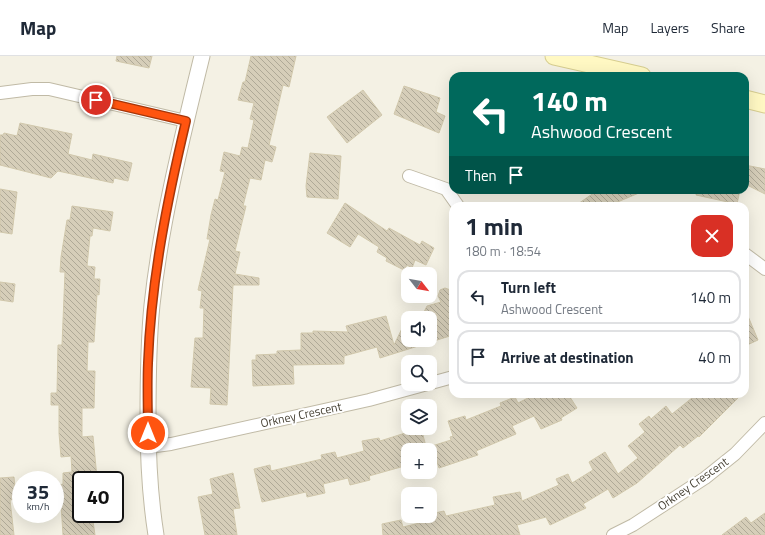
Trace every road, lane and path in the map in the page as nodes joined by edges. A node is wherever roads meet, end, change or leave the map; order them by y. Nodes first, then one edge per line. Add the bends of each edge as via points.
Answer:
1 (202, 56) edge
2 (554, 56) edge
3 (624, 72) edge
4 (0, 93) edge
5 (749, 100) edge
6 (765, 104) edge
7 (186, 121) junction
8 (409, 176) dead end
9 (449, 193) edge
10 (749, 257) edge
11 (765, 269) edge
12 (449, 378) edge
13 (765, 423) edge
14 (148, 447) junction
15 (156, 535) edge
16 (613, 535) edge

1 - 7 street
2 - 3 main road
4 - 7 street via 50,89
5 - 6 main road
7 - 14 street via 170,192 152,306 148,364
8 - 9 street via 446,189
10 - 11 street
12 - 14 street, Orkney Crescent via 369,400
13 - 16 street, Orkney Crescent via 735,454 705,478 633,525
14 - 15 street

